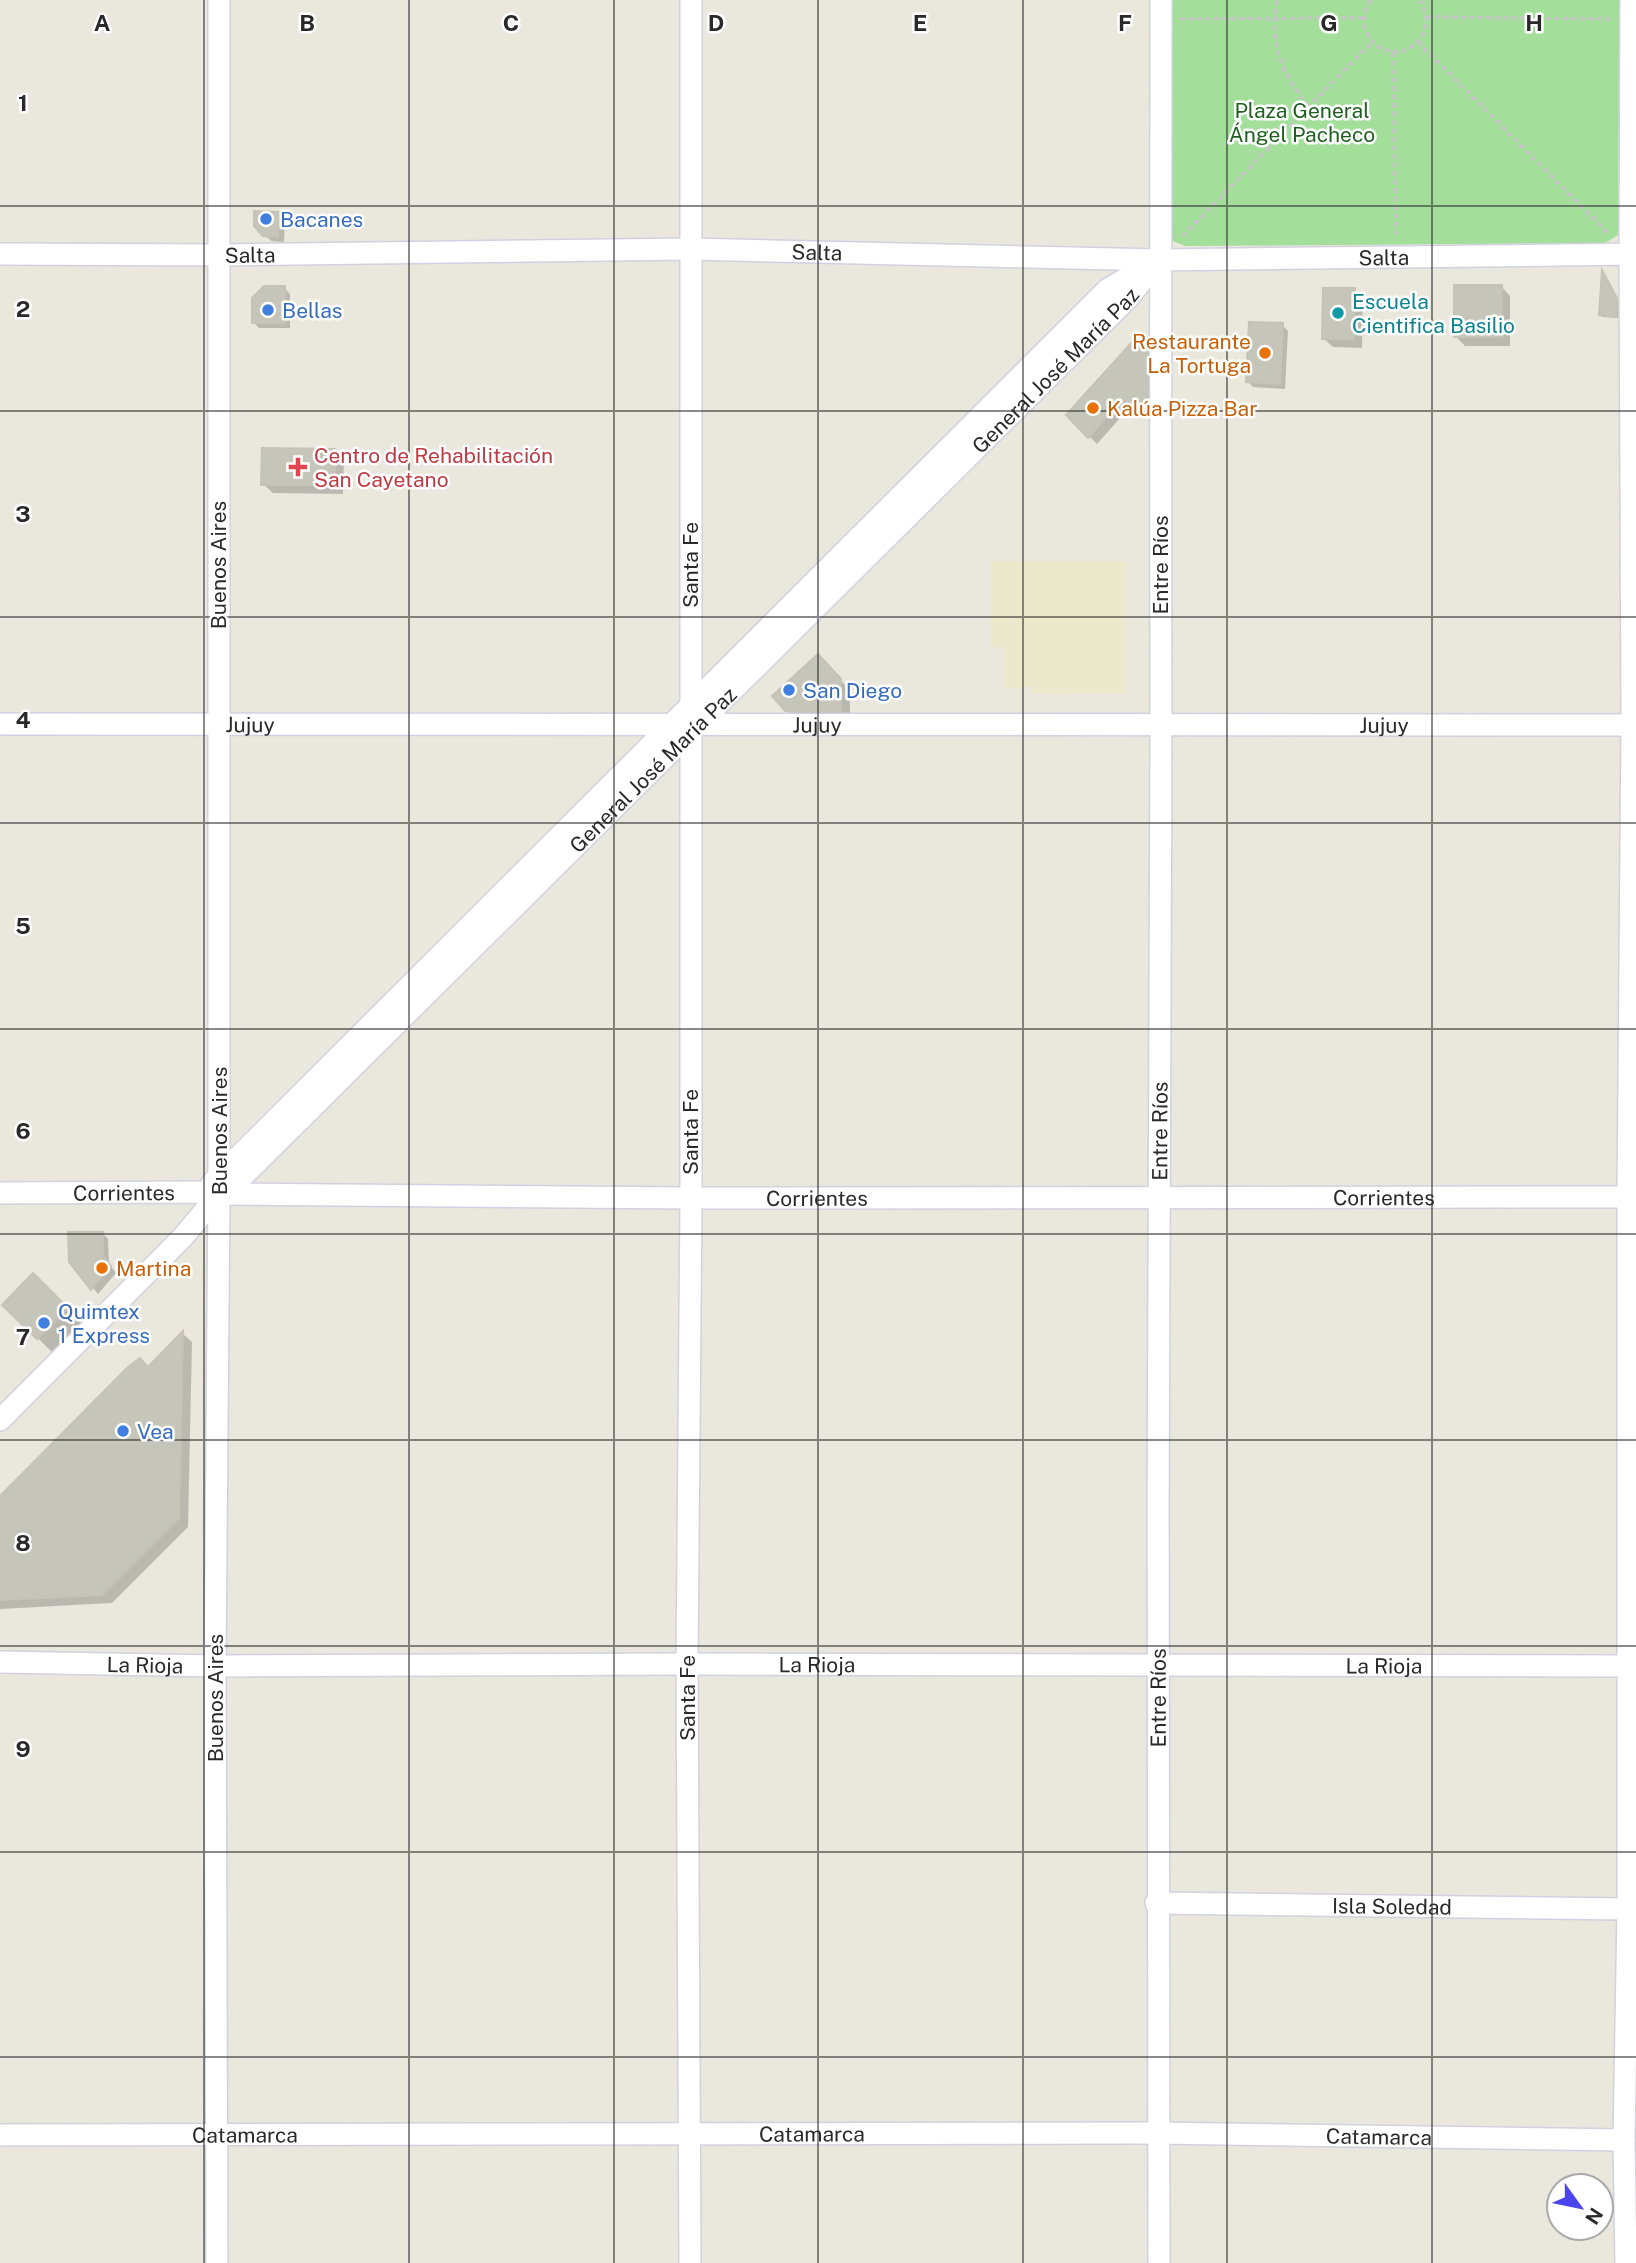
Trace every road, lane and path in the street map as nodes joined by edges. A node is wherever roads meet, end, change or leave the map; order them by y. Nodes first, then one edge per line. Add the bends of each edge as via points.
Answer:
1 (219, 0) edge
2 (691, 0) edge
3 (1276, 0) edge
4 (1371, 0) edge
5 (1419, 0) edge
6 (1161, 9) edge
7 (1631, 10) edge
8 (1363, 18) junction
9 (1427, 18) junction
10 (1274, 19) junction
11 (1372, 42) junction
12 (1418, 42) junction
13 (1393, 52) junction
14 (1308, 106) junction
15 (690, 250) junction
16 (0, 254) edge
17 (219, 255) junction
18 (1634, 256) edge
19 (1396, 257) junction
20 (1159, 260) junction
21 (218, 722) junction
22 (689, 722) junction
23 (0, 723) edge
24 (1161, 724) junction
25 (1634, 725) edge
26 (213, 1188) junction
27 (0, 1193) edge
28 (1632, 1197) edge
29 (691, 1198) junction
30 (1158, 1198) junction
31 (0, 1420) edge
32 (0, 1662) edge
33 (687, 1664) junction
34 (1157, 1664) junction
35 (215, 1666) junction
36 (1632, 1666) edge
37 (1157, 1903) junction
38 (1628, 1909) junction
39 (1158, 2133) junction
40 (690, 2134) junction
41 (0, 2135) edge
42 (217, 2135) junction
43 (1624, 2140) junction
44 (217, 2263) edge
45 (690, 2263) edge
46 (1159, 2263) edge
47 (1626, 2263) edge

1 - 17 street, Buenos Aires
2 - 15 street, Santa Fe
3 - 10 path
4 - 8 path
5 - 9 path
6 - 10 path
6 - 20 street, Entre Ríos
7 - 9 path
7 - 18 street
8 - 10 path
8 - 11 path
9 - 12 path
10 - 14 path via 1279,59
11 - 13 path
11 - 14 path
12 - 13 path
12 - 18 path
13 - 19 path
14 - 20 path
15 - 17 street, Salta
15 - 20 street, Salta
15 - 22 street, Santa Fe
16 - 17 street, Salta
17 - 21 street, Buenos Aires
18 - 19 street, Salta
18 - 25 street
19 - 20 street, Salta
20 - 22 street, General José María Paz via 1118,308
20 - 24 street, Entre Ríos
21 - 22 street, Jujuy
21 - 23 street, Jujuy
21 - 26 street, Buenos Aires
22 - 24 street, Jujuy
22 - 26 street, General José María Paz via 243,1176
22 - 29 street, Santa Fe
24 - 25 street, Jujuy
24 - 30 street, Entre Ríos
25 - 28 street
26 - 27 street, Corrientes
26 - 29 street, Corrientes
26 - 31 street, General José María Paz via 181,1238
26 - 35 street, Buenos Aires
28 - 30 street, Corrientes
28 - 36 street
29 - 30 street, Corrientes
29 - 33 street, Santa Fe
30 - 34 street, Entre Ríos
32 - 35 street, La Rioja
33 - 34 street, La Rioja
33 - 35 street, La Rioja
33 - 40 street, Santa Fe
34 - 36 street, La Rioja
34 - 37 street, Entre Ríos
35 - 42 street, Buenos Aires
36 - 38 street
37 - 38 street, Isla Soledad
37 - 39 street, Entre Ríos
38 - 43 street
39 - 40 street, Catamarca
39 - 43 street, Catamarca
39 - 46 street, Entre Ríos
40 - 42 street, Catamarca
40 - 45 street, Santa Fe
41 - 42 street, Catamarca
42 - 44 street, Buenos Aires
43 - 47 street

